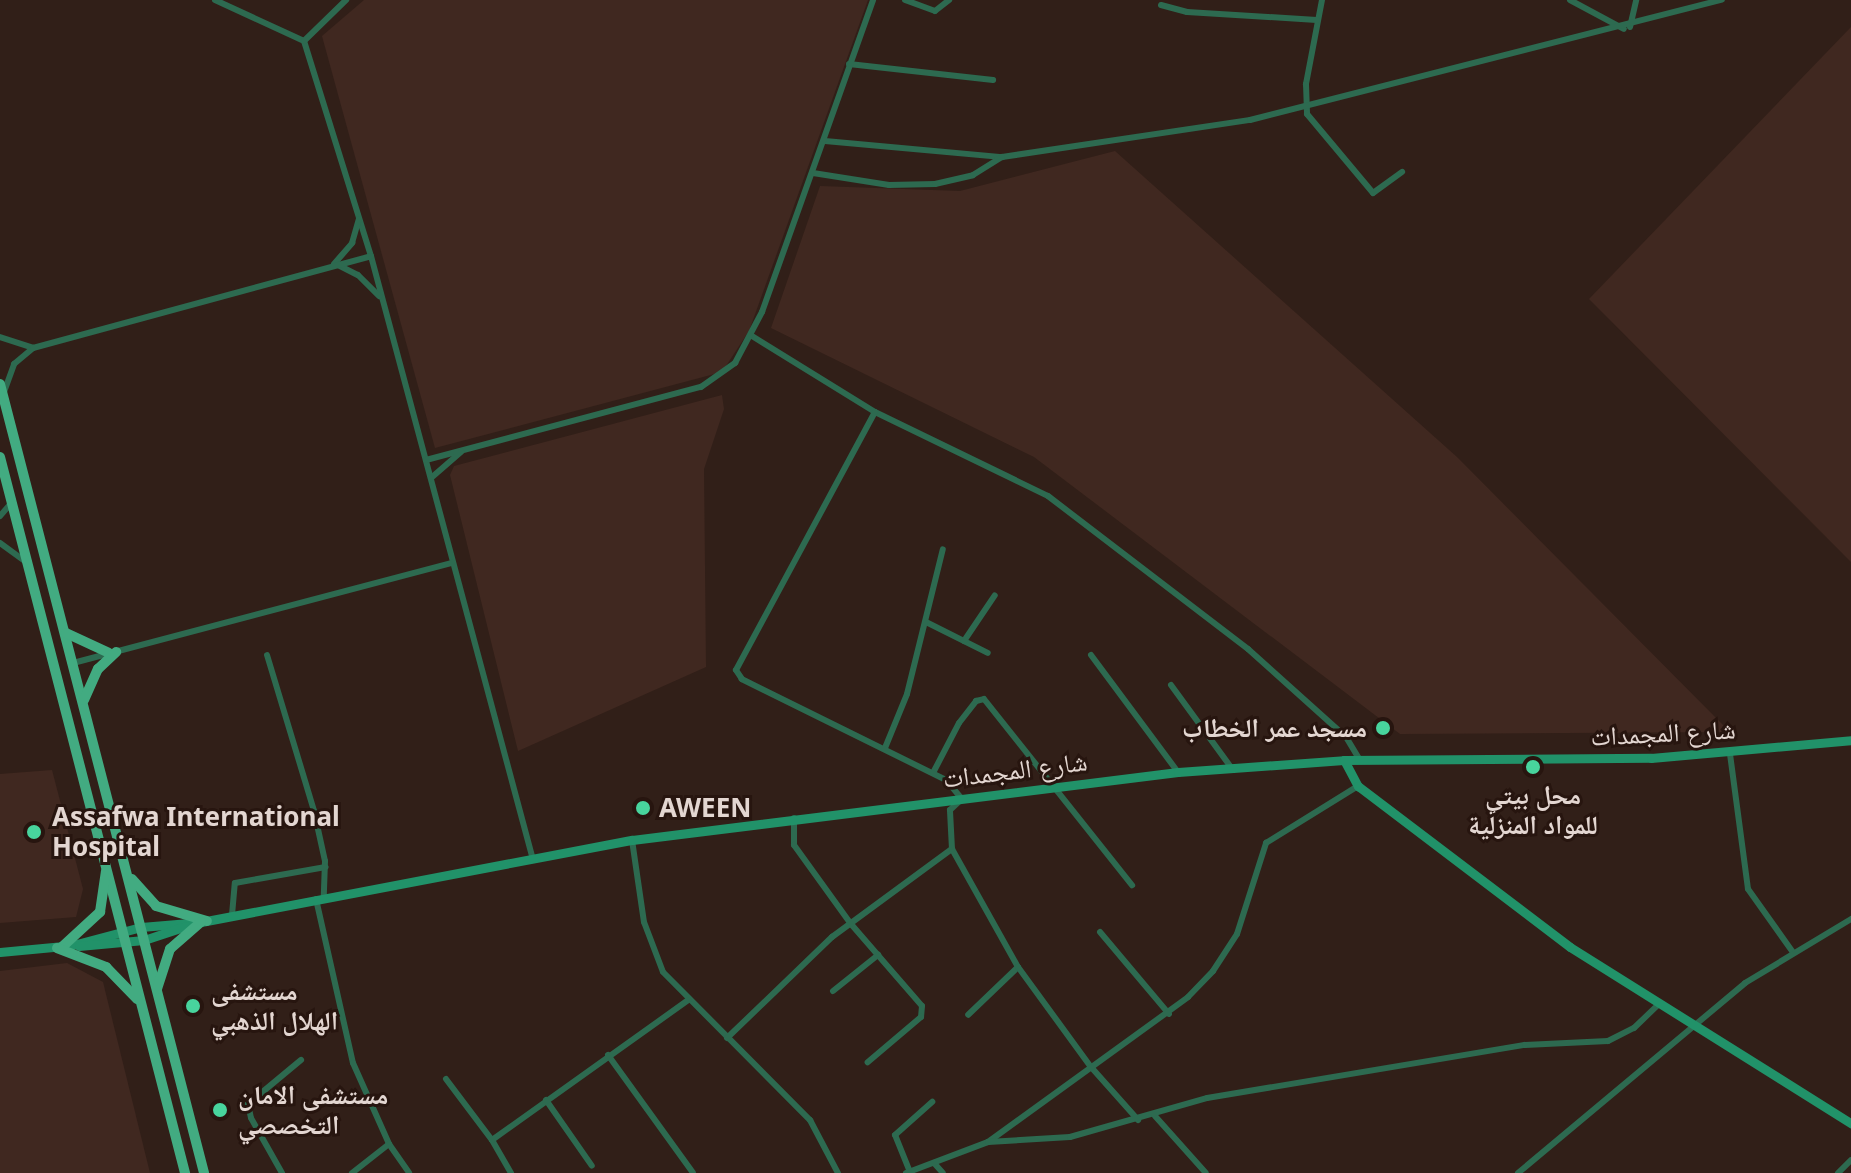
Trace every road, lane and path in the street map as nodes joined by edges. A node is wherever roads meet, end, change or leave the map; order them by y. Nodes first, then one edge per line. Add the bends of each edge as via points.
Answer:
1 (215, 0) edge
2 (346, 0) edge
3 (873, 0) edge
4 (905, 0) edge
5 (949, 0) edge
6 (1322, 0) edge
7 (1570, 0) edge
8 (1636, 0) edge
9 (1722, 0) edge
10 (1161, 5) dead end
11 (1317, 20) junction
12 (1627, 28) junction
13 (304, 41) junction
14 (849, 64) junction
15 (993, 80) dead end
16 (1304, 106) junction
17 (825, 141) junction
18 (1002, 157) junction
19 (1402, 172) dead end
20 (813, 173) junction
21 (359, 219) junction
22 (371, 256) junction
23 (334, 266) junction
24 (382, 298) junction
25 (752, 336) junction
26 (0, 337) edge
27 (33, 348) junction
28 (2, 390) edge
29 (875, 412) junction
30 (464, 450) junction
31 (0, 457) edge
32 (426, 460) junction
33 (431, 478) junction
34 (12, 502) junction
35 (0, 516) edge
36 (0, 543) edge
37 (943, 549) dead end
38 (452, 563) junction
39 (29, 565) junction
40 (995, 595) dead end
41 (926, 622) junction
42 (66, 633) junction
43 (964, 641) junction
44 (112, 653) junction
45 (988, 653) dead end
46 (267, 655) dead end
47 (1091, 655) dead end
48 (73, 663) junction
49 (1171, 685) dead end
50 (83, 702) junction
51 (1851, 740) edge
52 (885, 748) junction
53 (1730, 754) junction
54 (1344, 760) junction
55 (1360, 760) junction
56 (1230, 766) junction
57 (934, 771) junction
58 (1178, 772) junction
59 (1058, 786) junction
60 (1358, 786) junction
61 (962, 799) junction
62 (794, 818) junction
63 (632, 840) junction
64 (952, 849) junction
65 (532, 856) junction
66 (107, 861) junction
67 (326, 867) junction
68 (127, 873) junction
69 (1132, 885) dead end
70 (320, 898) junction
71 (232, 915) junction
72 (1851, 919) edge
73 (200, 922) junction
74 (851, 924) junction
75 (141, 927) junction
76 (123, 930) junction
77 (1100, 932) dead end
78 (144, 940) junction
79 (126, 943) junction
80 (62, 947) junction
81 (1792, 951) junction
82 (0, 952) edge
83 (878, 955) junction
84 (1018, 967) junction
85 (157, 991) junction
86 (833, 991) dead end
87 (688, 1000) junction
88 (139, 1001) junction
89 (1658, 1005) junction
90 (1169, 1014) junction
91 (968, 1015) dead end
92 (1695, 1029) junction
93 (727, 1038) junction
94 (608, 1055) junction
95 (301, 1060) dead end
96 (868, 1062) dead end
97 (1091, 1067) junction
98 (446, 1079) dead end
99 (546, 1100) junction
100 (932, 1102) dead end
101 (1155, 1116) junction
102 (1138, 1120) junction
103 (1851, 1123) edge
104 (492, 1140) junction
105 (988, 1142) junction
106 (389, 1144) junction
107 (1851, 1160) edge
108 (934, 1163) junction
109 (592, 1166) dead end
110 (908, 1172) edge
111 (185, 1173) edge
112 (204, 1173) edge
113 (282, 1173) edge
114 (352, 1173) edge
115 (409, 1173) edge
116 (511, 1173) edge
117 (693, 1173) edge
118 (838, 1173) edge
119 (943, 1173) edge
120 (1206, 1173) edge
121 (1518, 1173) edge
122 (1838, 1173) edge

1 - 13 street
2 - 13 street
3 - 14 street
4 - 5 street via 935,11
6 - 11 street
7 - 12 street
8 - 12 street
9 - 12 street
10 - 11 street via 1187,12
11 - 16 street
12 - 16 street via 1509,52
13 - 21 street
14 - 15 street
14 - 17 street
16 - 18 street via 1250,120
16 - 19 street via 1324,139 1373,193
17 - 18 street
17 - 20 street
18 - 20 street via 973,175 935,184 889,185
20 - 25 street
21 - 22 street
21 - 23 street via 348,249
22 - 23 street
22 - 24 street
23 - 24 street via 358,275
23 - 27 street
24 - 32 street
25 - 29 street
25 - 30 street via 735,363 701,387
26 - 27 street
27 - 28 street via 14,364
28 - 42 main road
29 - 52 street via 736,670 742,679
29 - 55 street via 1048,496 1248,649 1346,737
30 - 32 street
30 - 33 street
31 - 34 main road
32 - 33 street
33 - 38 street
34 - 35 street
34 - 39 main road
36 - 39 street
37 - 41 street
38 - 44 street
38 - 65 street
39 - 66 main road
40 - 43 street
41 - 43 street
41 - 52 street
42 - 44 main road
42 - 48 main road
43 - 45 street
44 - 48 street
44 - 50 main road
46 - 67 street
47 - 58 street
48 - 50 main road
49 - 56 street
50 - 68 main road
51 - 53 main road, شارع المجمدات
52 - 57 street
53 - 55 main road, شارع المجمدات
53 - 81 street via 1748,889
54 - 55 main road, شارع المجمدات
54 - 56 main road, شارع المجمدات
54 - 60 main road
56 - 58 main road, شارع المجمدات
57 - 59 street via 959,723 976,701 984,699
57 - 61 street
58 - 59 main road, شارع المجمدات
59 - 61 main road, شارع المجمدات
59 - 69 street
60 - 89 main road via 1499,897
60 - 90 street via 1266,843 1227,952
61 - 62 main road, شارع المجمدات
61 - 64 street via 950,810
62 - 63 main road, شارع المجمدات
62 - 74 street via 794,845
63 - 65 main road, شارع المجمدات
63 - 87 street via 651,949
64 - 74 street
64 - 84 street
65 - 70 main road, شارع المجمدات
66 - 76 main road
66 - 80 main road via 100,912
67 - 70 street
67 - 71 street via 235,883
68 - 73 main road via 156,906
68 - 75 main road
70 - 71 main road, شارع المجمدات
70 - 106 street via 353,1063
71 - 73 main road, شارع المجمدات
72 - 81 street
73 - 75 main road, شارع المجمدات
73 - 78 main road, شارع المجمدات
73 - 85 main road via 170,949
74 - 83 street
74 - 93 street
75 - 76 main road, شارع المجمدات
75 - 78 main road
76 - 79 main road
76 - 80 main road, شارع المجمدات
77 - 90 street
78 - 79 main road, شارع المجمدات
78 - 85 main road
79 - 80 main road, شارع المجمدات
79 - 88 main road
80 - 82 main road
80 - 88 main road via 106,967
81 - 92 street via 1745,983
83 - 86 street
83 - 96 street via 922,1012
84 - 91 street
84 - 97 street
85 - 112 main road
87 - 93 street
87 - 94 street
88 - 111 main road
89 - 92 main road
89 - 101 street via 1634,1028 1608,1041 1525,1045 1458,1056 1207,1098
90 - 97 street
92 - 103 main road
92 - 121 street
93 - 118 street via 810,1120
94 - 99 street
94 - 117 street
95 - 113 street via 247,1110
97 - 102 street
97 - 105 street
98 - 104 street
99 - 104 street
99 - 109 street
100 - 110 street via 895,1135
101 - 102 street
101 - 120 street
102 - 105 street via 1047,1142
104 - 116 street
105 - 108 street
106 - 114 street
106 - 115 street
107 - 122 street
108 - 110 street
108 - 119 street

